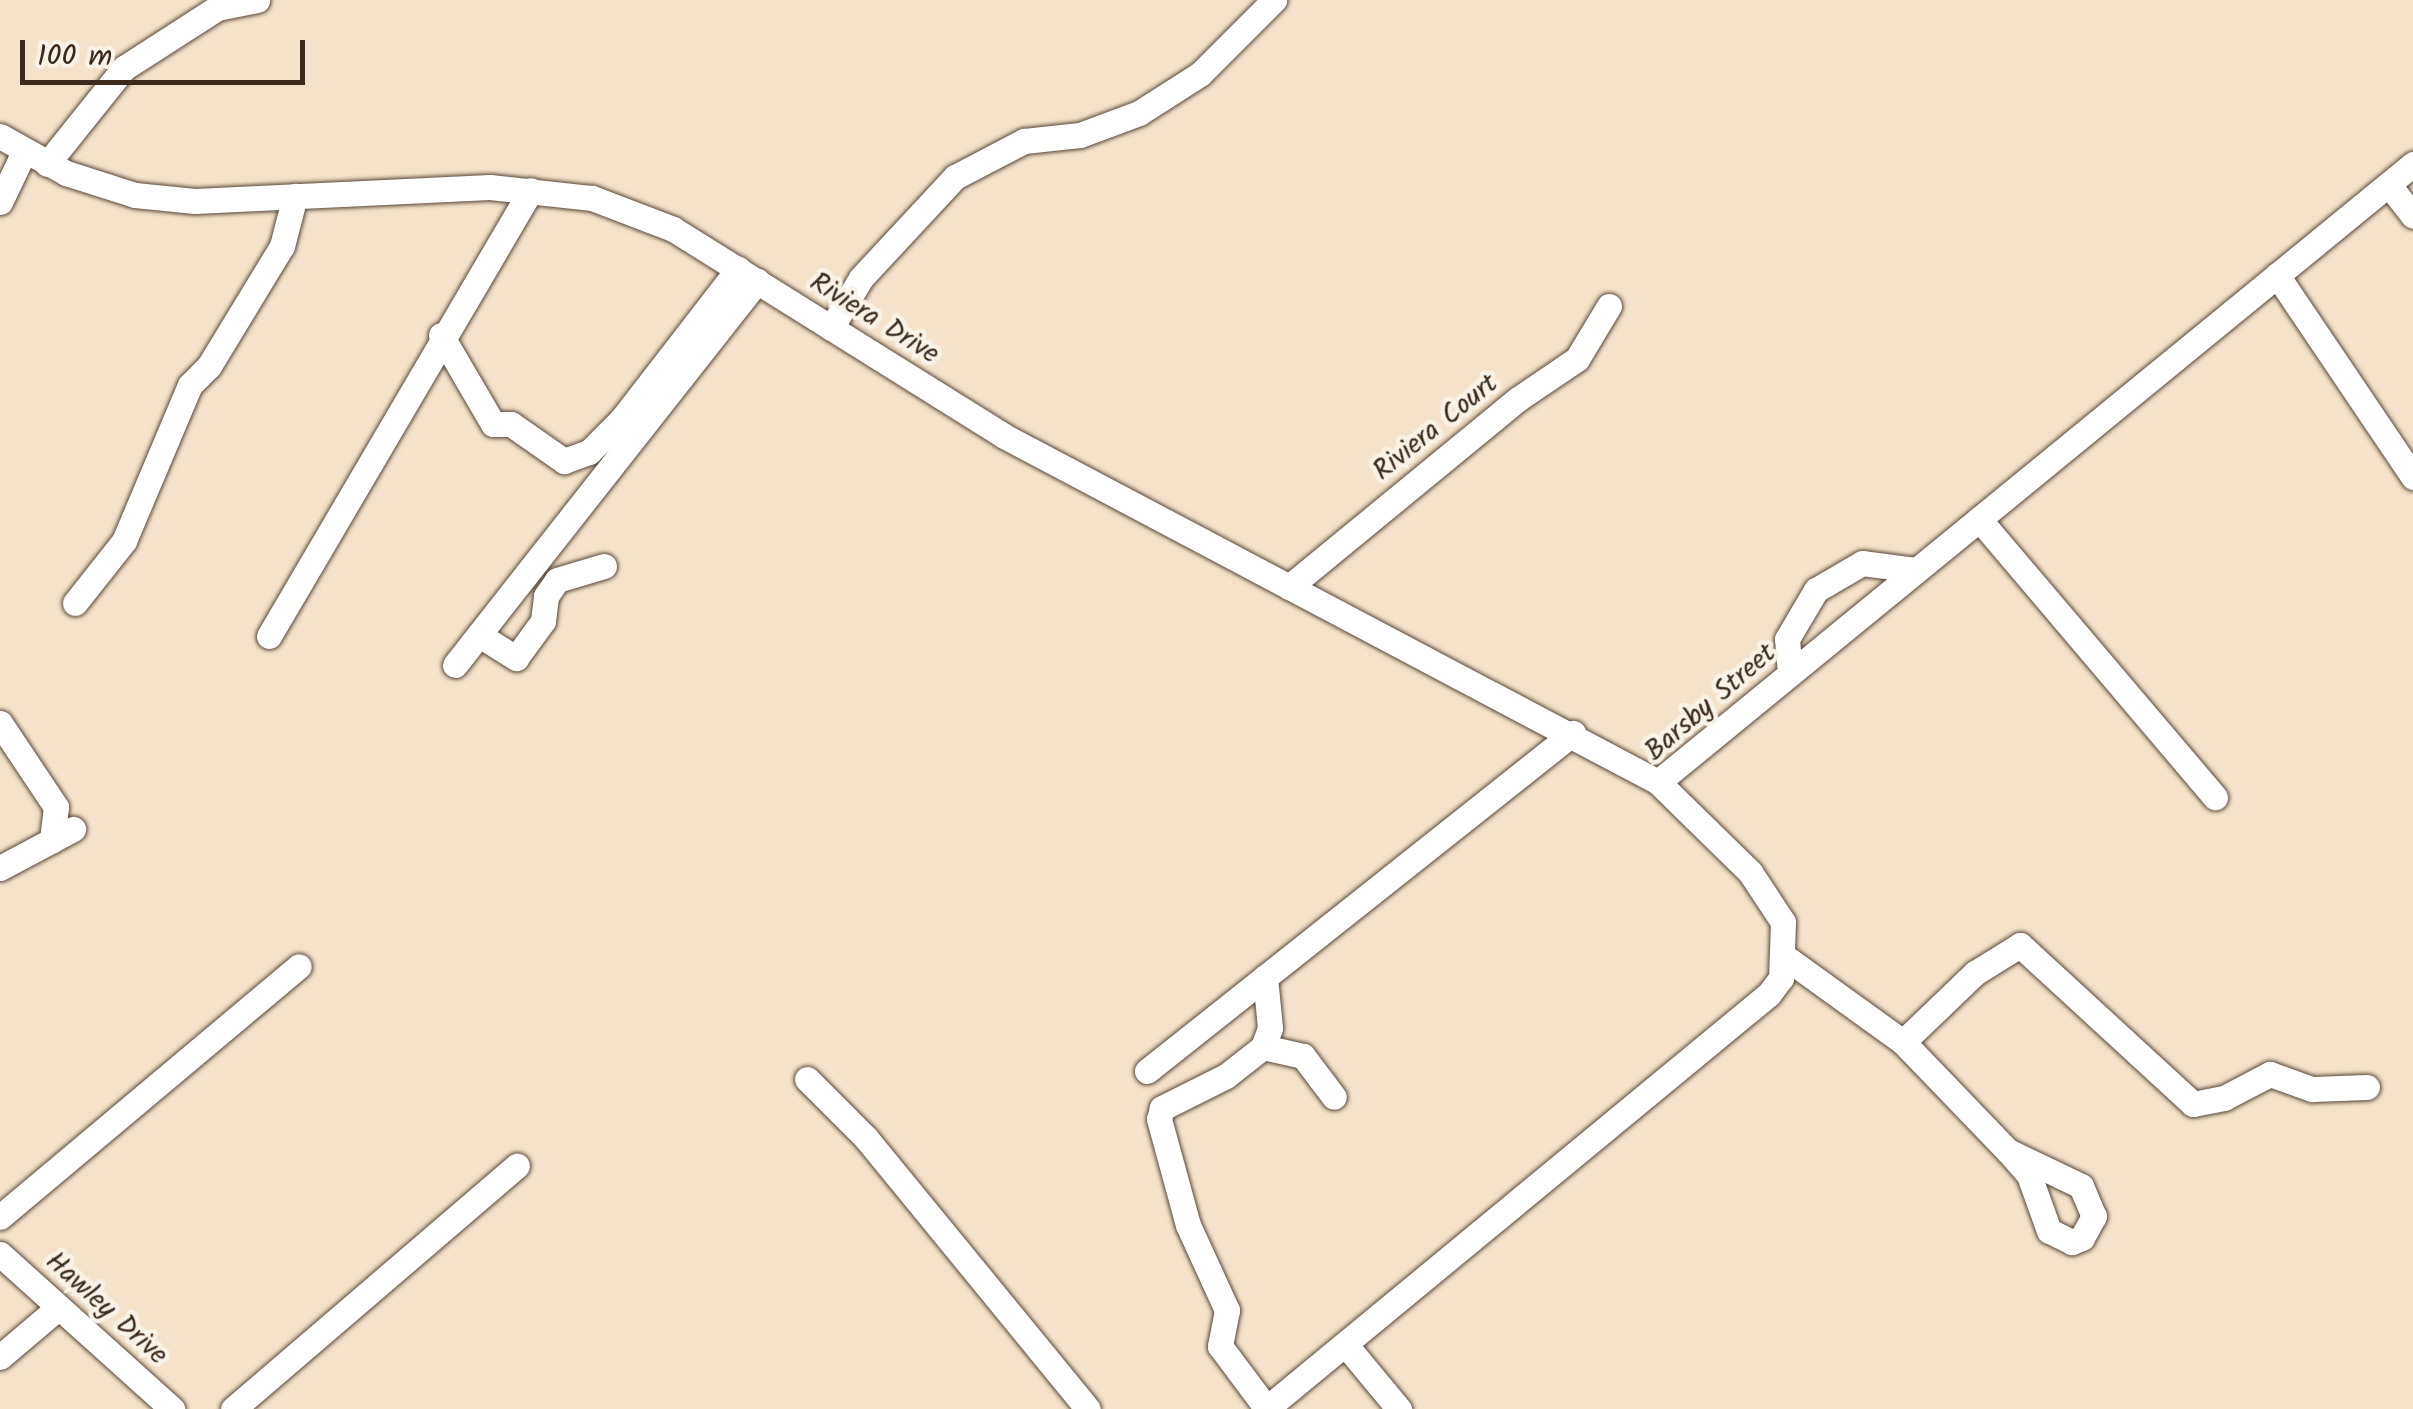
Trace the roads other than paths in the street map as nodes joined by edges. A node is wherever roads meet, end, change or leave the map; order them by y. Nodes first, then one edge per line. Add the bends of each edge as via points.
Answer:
1 (257, 0) edge
2 (1274, 0) edge
3 (16, 151) edge
4 (2413, 164) edge
5 (2388, 184) junction
6 (531, 190) junction
7 (295, 196) junction
8 (0, 202) edge
9 (2413, 216) edge
10 (747, 275) junction
11 (2277, 276) junction
12 (1609, 306) dead end
13 (831, 328) junction
14 (442, 335) junction
15 (2413, 477) edge
16 (1978, 519) junction
17 (534, 564) junction
18 (604, 566) dead end
19 (1916, 570) junction
20 (557, 580) junction
21 (1289, 587) junction
22 (75, 603) dead end
23 (269, 636) dead end
24 (479, 636) junction
25 (456, 665) dead end
26 (1790, 673) junction
27 (0, 724) edge
28 (1573, 733) junction
29 (1658, 782) junction
30 (2215, 797) dead end
31 (0, 868) edge
32 (1785, 957) junction
33 (299, 966) dead end
34 (1265, 977) junction
35 (1903, 1042) junction
36 (1262, 1047) junction
37 (1147, 1071) dead end
38 (807, 1079) dead end
39 (2366, 1087) dead end
40 (1334, 1097) dead end
41 (2008, 1151) dead end
42 (517, 1166) dead end
43 (0, 1217) edge
44 (0, 1254) edge
45 (58, 1307) junction
46 (1344, 1344) junction
47 (0, 1357) edge
48 (155, 1404) edge
49 (232, 1409) edge
50 (1088, 1409) edge
51 (1266, 1409) edge
52 (1399, 1409) edge

1 - 3 street via 217,8 124,68
2 - 13 street via 1200,74 1139,113 1080,135 1008,146 955,177 861,278
3 - 7 street, Riviera Drive via 135,196 195,202
3 - 8 street
4 - 5 street, Barsby Street
5 - 9 street
5 - 11 street, Barsby Street
6 - 7 street, Riviera Drive
6 - 10 street, Riviera Drive via 592,198 673,228
6 - 14 street
7 - 22 street via 282,246 209,366 190,385 124,541
10 - 13 street, Riviera Drive
10 - 14 street via 622,420 589,452 564,461 511,424 493,424
10 - 17 street
11 - 15 street
11 - 16 street, Barsby Street
12 - 21 street, Riviera Court via 1577,359 1518,399
13 - 21 street, Riviera Drive via 1004,436
14 - 23 street
16 - 19 street, Barsby Street
16 - 30 street
17 - 20 street
17 - 24 street
18 - 20 street
19 - 26 street, Barsby Street
19 - 26 street via 1862,563 1816,590 1788,640
20 - 24 street via 546,596 543,620 516,658
21 - 28 street, Riviera Drive
24 - 25 street
26 - 29 street, Barsby Street
27 - 31 street via 56,808 62,835
28 - 29 street, Riviera Drive
28 - 34 street
29 - 32 street, Barsby Street via 1770,897 1782,922
32 - 35 street
32 - 46 street via 1769,994
33 - 43 street
34 - 36 street via 1270,1028
34 - 37 street
35 - 39 street via 1974,973 2020,946 2192,1104 2224,1098 2270,1074 2312,1089
35 - 41 street
36 - 40 street via 1304,1056
36 - 51 street via 1226,1076 1162,1108 1158,1119 1188,1225 1227,1310 1220,1346
38 - 50 street via 866,1138
42 - 49 street
44 - 45 street, Hawley Drive
45 - 47 street
45 - 48 street, Hawley Drive
46 - 51 street
46 - 52 street

